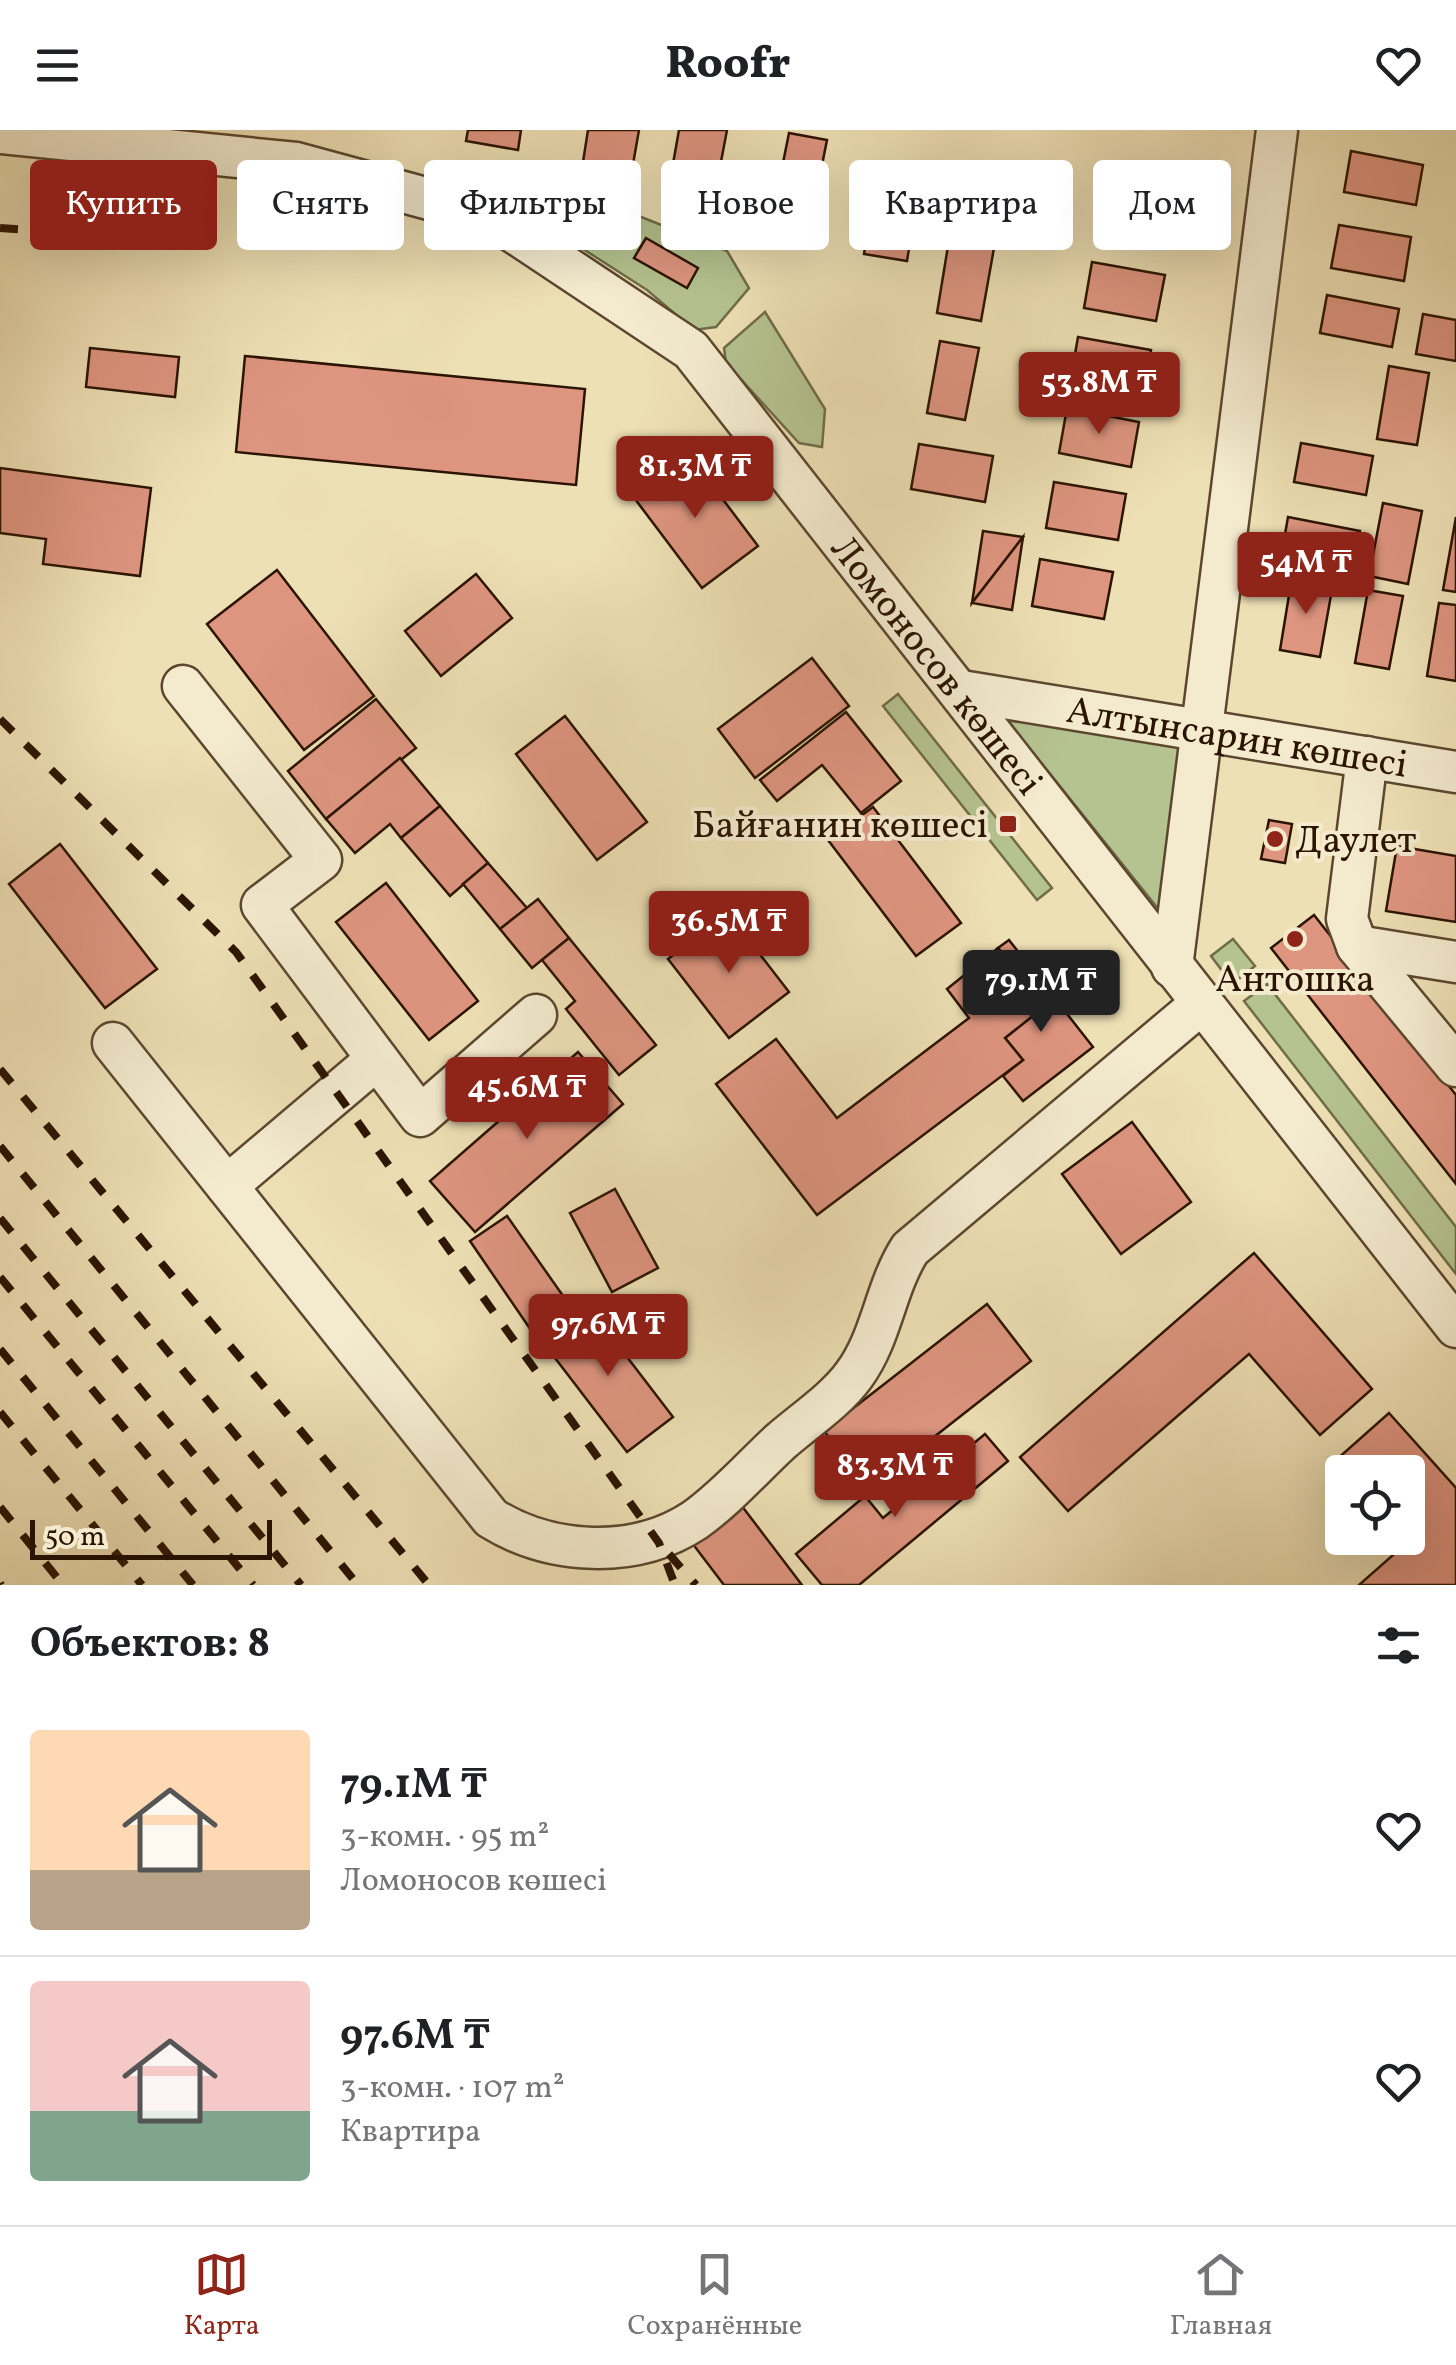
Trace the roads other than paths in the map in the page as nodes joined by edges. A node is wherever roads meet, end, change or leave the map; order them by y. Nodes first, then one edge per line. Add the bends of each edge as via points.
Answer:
1 (1277, 130) edge
2 (0, 133) edge
3 (299, 146) edge
4 (184, 686) dead end
5 (961, 691) junction
6 (1201, 730) junction
7 (1367, 757) junction
8 (1456, 772) edge
9 (1358, 946) junction
10 (1456, 962) edge
11 (1172, 967) junction
12 (1201, 1004) junction
13 (536, 1015) dead end
14 (112, 1043) dead end
15 (377, 1060) junction
16 (1456, 1066) edge
17 (227, 1186) junction
18 (1456, 1327) edge

1 - 6 street
2 - 3 street, Ломоносов көшесі
3 - 5 street, Ломоносов көшесі via 488,215 691,350
4 - 15 street via 321,860 262,906
5 - 6 street, Алтынсарин көшесі
5 - 11 street, Ломоносов көшесі
6 - 7 street, Алтынсарин көшесі
6 - 11 street
7 - 8 street, Алтынсарин көшесі
7 - 9 street via 1347,919
9 - 10 street
9 - 16 street
11 - 12 street, Ломоносов көшесі
12 - 17 street via 910,1249 853,1377 695,1520 617,1549 530,1537 490,1518
12 - 18 street, Ломоносов көшесі
13 - 15 street via 420,1116
14 - 17 street
15 - 17 street

